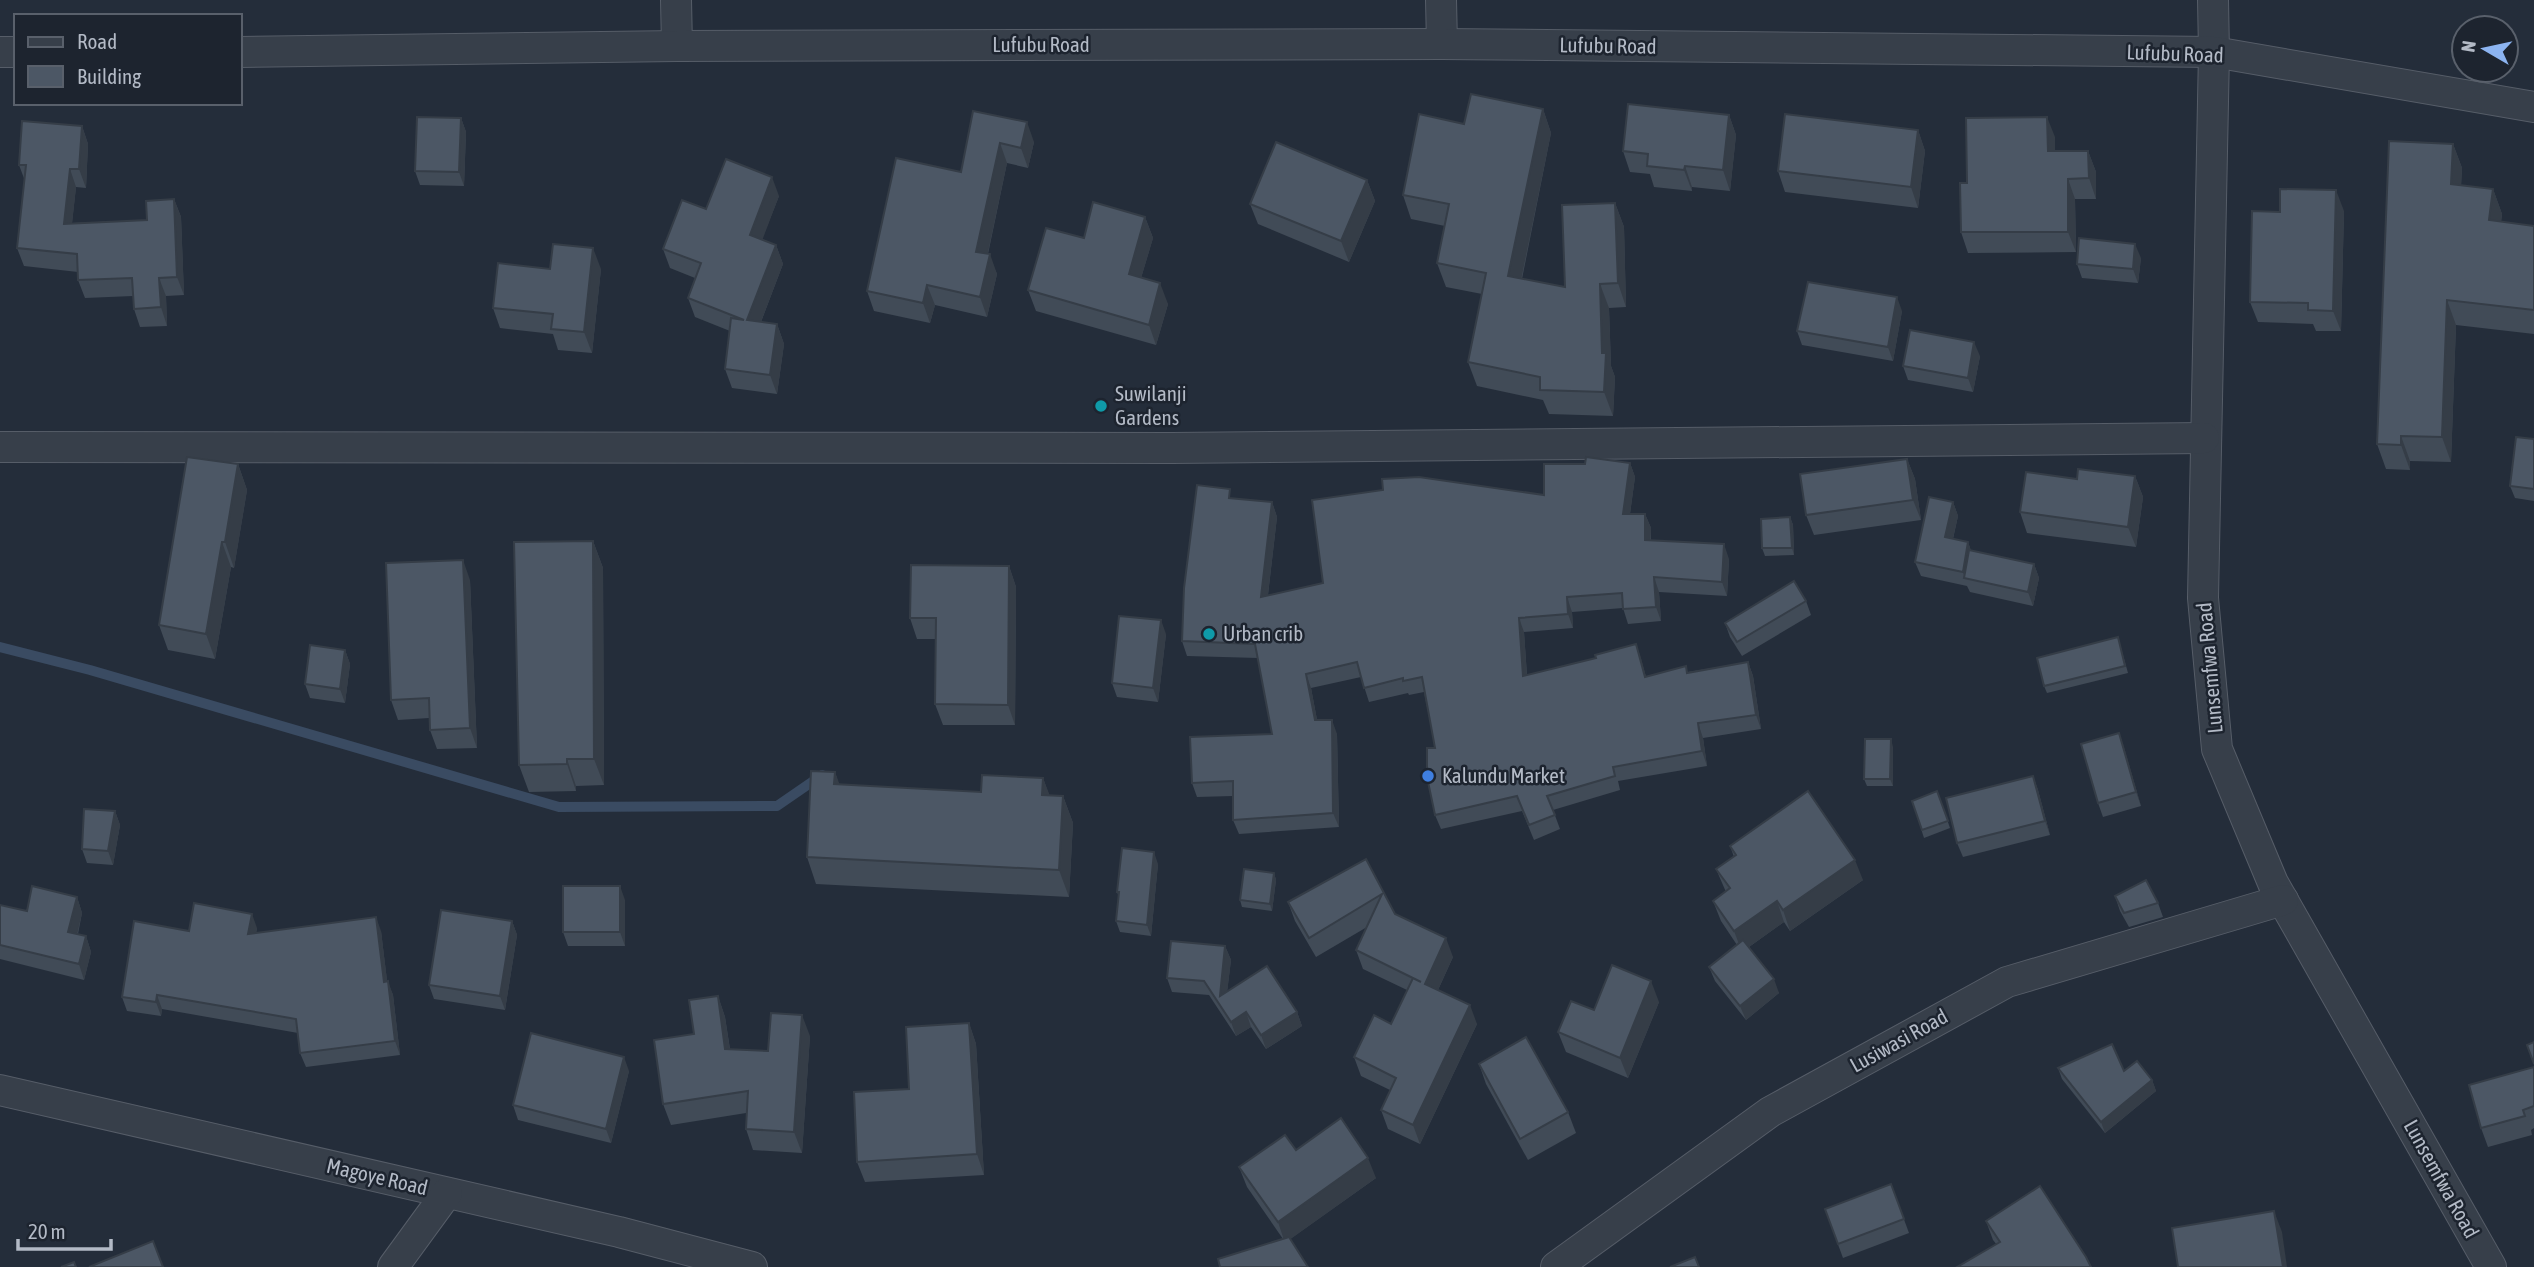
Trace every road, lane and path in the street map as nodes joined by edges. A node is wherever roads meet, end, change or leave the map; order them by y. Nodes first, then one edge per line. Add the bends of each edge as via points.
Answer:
1 (676, 0) edge
2 (1441, 0) edge
3 (2213, 0) edge
4 (1442, 44) junction
5 (677, 46) junction
6 (242, 52) edge
7 (2214, 52) junction
8 (2534, 107) edge
9 (2204, 438) junction
10 (0, 447) edge
11 (2283, 900) junction
12 (0, 1090) edge
13 (447, 1193) junction
14 (393, 1267) edge
15 (752, 1267) edge
16 (1556, 1267) edge
17 (2491, 1267) edge

1 - 5 street
2 - 4 street
3 - 7 street, Lunsemfwa Road
4 - 5 street, Lufubu Road
4 - 7 street, Lufubu Road
5 - 6 street, Lufubu Road
7 - 8 street, Lufubu Road
7 - 9 street, Lunsemfwa Road
9 - 10 street via 1171,448
9 - 11 street, Lunsemfwa Road via 2203,598 2217,749
11 - 16 street, Lusiwasi Road via 2007,982 1770,1112
11 - 17 street, Lunsemfwa Road
12 - 13 street, Magoye Road
13 - 14 street
13 - 15 street, Magoye Road

